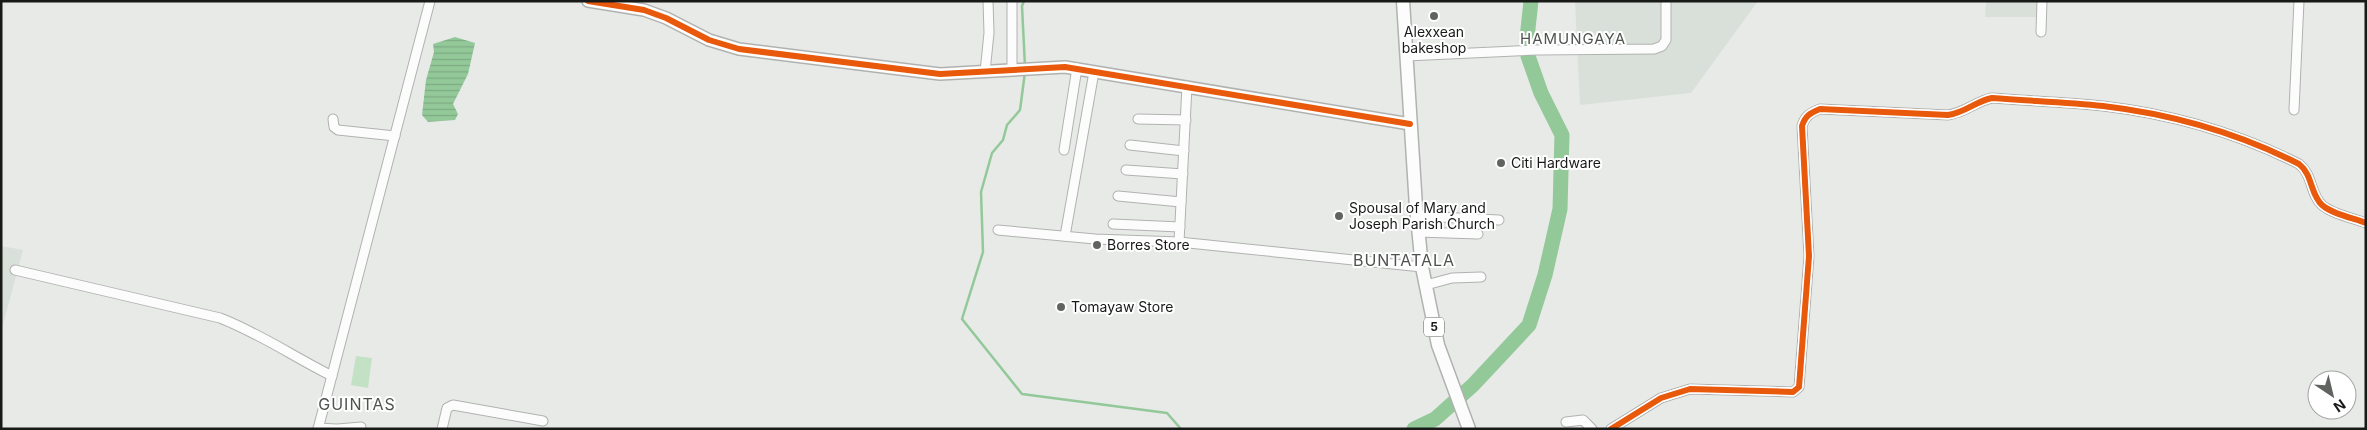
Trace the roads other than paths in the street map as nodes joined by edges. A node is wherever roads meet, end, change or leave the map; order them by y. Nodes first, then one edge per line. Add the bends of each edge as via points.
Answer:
1 (430, 1) edge
2 (588, 1) edge
3 (988, 1) edge
4 (1012, 1) edge
5 (1403, 1) edge
6 (1666, 1) edge
7 (2042, 1) edge
8 (2299, 1) edge
9 (2040, 32) dead end
10 (1406, 56) junction
11 (1015, 68) junction
12 (1078, 68) junction
13 (985, 72) junction
14 (1094, 72) junction
15 (1187, 86) junction
16 (2294, 110) dead end
17 (333, 119) dead end
18 (1138, 119) dead end
19 (1186, 120) junction
20 (1410, 124) junction
21 (395, 136) junction
22 (1130, 144) dead end
23 (1064, 150) dead end
24 (1184, 151) junction
25 (1126, 170) dead end
26 (1183, 174) junction
27 (1118, 196) dead end
28 (1181, 202) junction
29 (1417, 216) junction
30 (1499, 220) dead end
31 (2366, 223) edge
32 (1113, 224) dead end
33 (1180, 227) junction
34 (998, 230) dead end
35 (1418, 232) junction
36 (1478, 234) dead end
37 (1065, 236) junction
38 (1179, 242) junction
39 (1422, 267) junction
40 (15, 270) dead end
41 (1481, 277) dead end
42 (1426, 285) junction
43 (332, 376) junction
44 (544, 421) dead end
45 (1566, 422) dead end
46 (1468, 426) edge
47 (361, 427) dead end
48 (318, 428) edge
49 (337, 429) edge
50 (442, 429) edge
51 (1592, 429) edge
52 (1611, 429) edge

1 - 21 street
2 - 13 street via 644,10 709,40 739,49 940,74
3 - 13 street via 990,33
4 - 11 street
5 - 10 main road, 5
6 - 10 street via 1666,40 1654,49
7 - 9 street
8 - 16 street
10 - 20 main road, 5
11 - 12 street
11 - 13 street
12 - 14 street
12 - 23 street
14 - 15 street
14 - 37 street
15 - 19 street
15 - 20 street
17 - 21 street via 338,130
18 - 19 street
19 - 24 street
20 - 29 main road, 5
21 - 43 street
22 - 24 street
24 - 26 street
25 - 26 street
26 - 28 street
27 - 28 street
28 - 33 street
29 - 30 street
29 - 35 main road, 5
31 - 52 street via 2322,205 2307,170 2300,164 2231,134 2174,119 2104,106 1992,98 1948,115 1820,109 1809,113 1802,126 1809,256 1799,387 1793,392 1684,390 1660,398
32 - 33 street
33 - 38 street
34 - 37 street
35 - 36 street
35 - 39 main road, 5
37 - 38 street
38 - 39 street
39 - 42 main road, 5
40 - 43 street via 220,318 246,328
41 - 42 street via 1452,278
42 - 46 main road, 5 via 1438,345
43 - 48 street
44 - 50 street via 453,405 447,408
45 - 51 street via 1583,420
47 - 49 street
48 - 49 street

